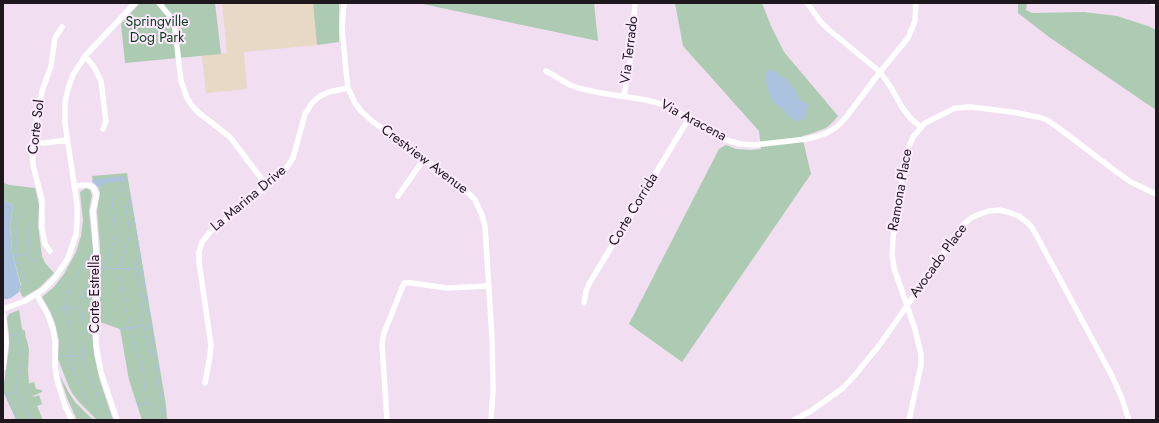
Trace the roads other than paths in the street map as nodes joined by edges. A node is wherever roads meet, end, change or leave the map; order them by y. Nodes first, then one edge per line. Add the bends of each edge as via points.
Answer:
1 (135, 3) edge
2 (159, 3) edge
3 (344, 3) edge
4 (635, 3) edge
5 (807, 3) edge
6 (916, 3) edge
7 (1153, 3) edge
8 (1156, 4) edge
9 (62, 27) dead end
10 (85, 56) junction
11 (546, 71) dead end
12 (880, 72) junction
13 (348, 88) junction
14 (624, 96) junction
15 (689, 118) junction
16 (921, 127) junction
17 (103, 129) dead end
18 (67, 140) junction
19 (33, 142) junction
20 (424, 159) junction
21 (74, 186) junction
22 (267, 186) junction
23 (1156, 194) edge
24 (398, 196) dead end
25 (50, 251) dead end
26 (488, 286) junction
27 (36, 294) junction
28 (584, 303) dead end
29 (906, 307) junction
30 (3, 309) edge
31 (3, 314) edge
32 (3, 368) edge
33 (205, 383) dead end
34 (72, 420) edge
35 (116, 420) edge
36 (387, 420) edge
37 (491, 420) edge
38 (794, 420) edge
39 (909, 420) edge
40 (1129, 420) edge

1 - 10 street
2 - 22 street via 169,15 175,29 181,81 187,98 197,111 230,137
3 - 13 street, Crestview Avenue via 342,27
4 - 14 street, Via Terrado via 632,47
5 - 12 street via 824,25
6 - 12 street, Via Aracena via 916,15 911,32
7 - 8 street
9 - 19 street, Corte Sol via 55,38
10 - 17 street via 101,81 106,120
10 - 18 street via 73,75 66,95 64,116
11 - 14 street, Via Aracena via 578,88
12 - 15 street, Via Aracena via 841,123 827,133 815,137 773,143 740,144 723,139
12 - 16 street via 902,107
13 - 20 street, Crestview Avenue via 355,103 366,116
13 - 22 street, La Marina Drive via 324,94 310,106 291,162 282,174
14 - 15 street, Via Aracena via 668,106
15 - 28 street, Corte Corrida via 589,284
16 - 23 street, Ramona Place via 948,111 964,107 988,108 1038,117 1060,129 1131,182
16 - 29 street, Ramona Place via 906,154 893,237 894,268
18 - 19 street
18 - 21 street
19 - 25 street, Corte Sol via 33,165 42,200 42,228 45,244
20 - 24 street
20 - 26 street, Crestview Avenue via 462,186 478,205 484,226
21 - 27 street via 78,220 71,251 55,278
21 - 35 street, Corte Estrella via 88,185 96,192 93,211 96,249 96,345 101,372
22 - 33 street, La Marina Drive via 210,231 200,247 199,262 211,345
26 - 36 street via 447,288 403,284 382,343
26 - 37 street, Crestview Avenue via 492,354
27 - 30 street
27 - 34 street via 52,324 57,380
29 - 38 street, Avocado Place via 849,382 811,411
29 - 39 street, Ramona Place via 918,337 921,354
29 - 40 street, Avocado Place via 967,221 994,210 1019,216 1033,229 1086,325 1121,396
31 - 32 street via 6,342

